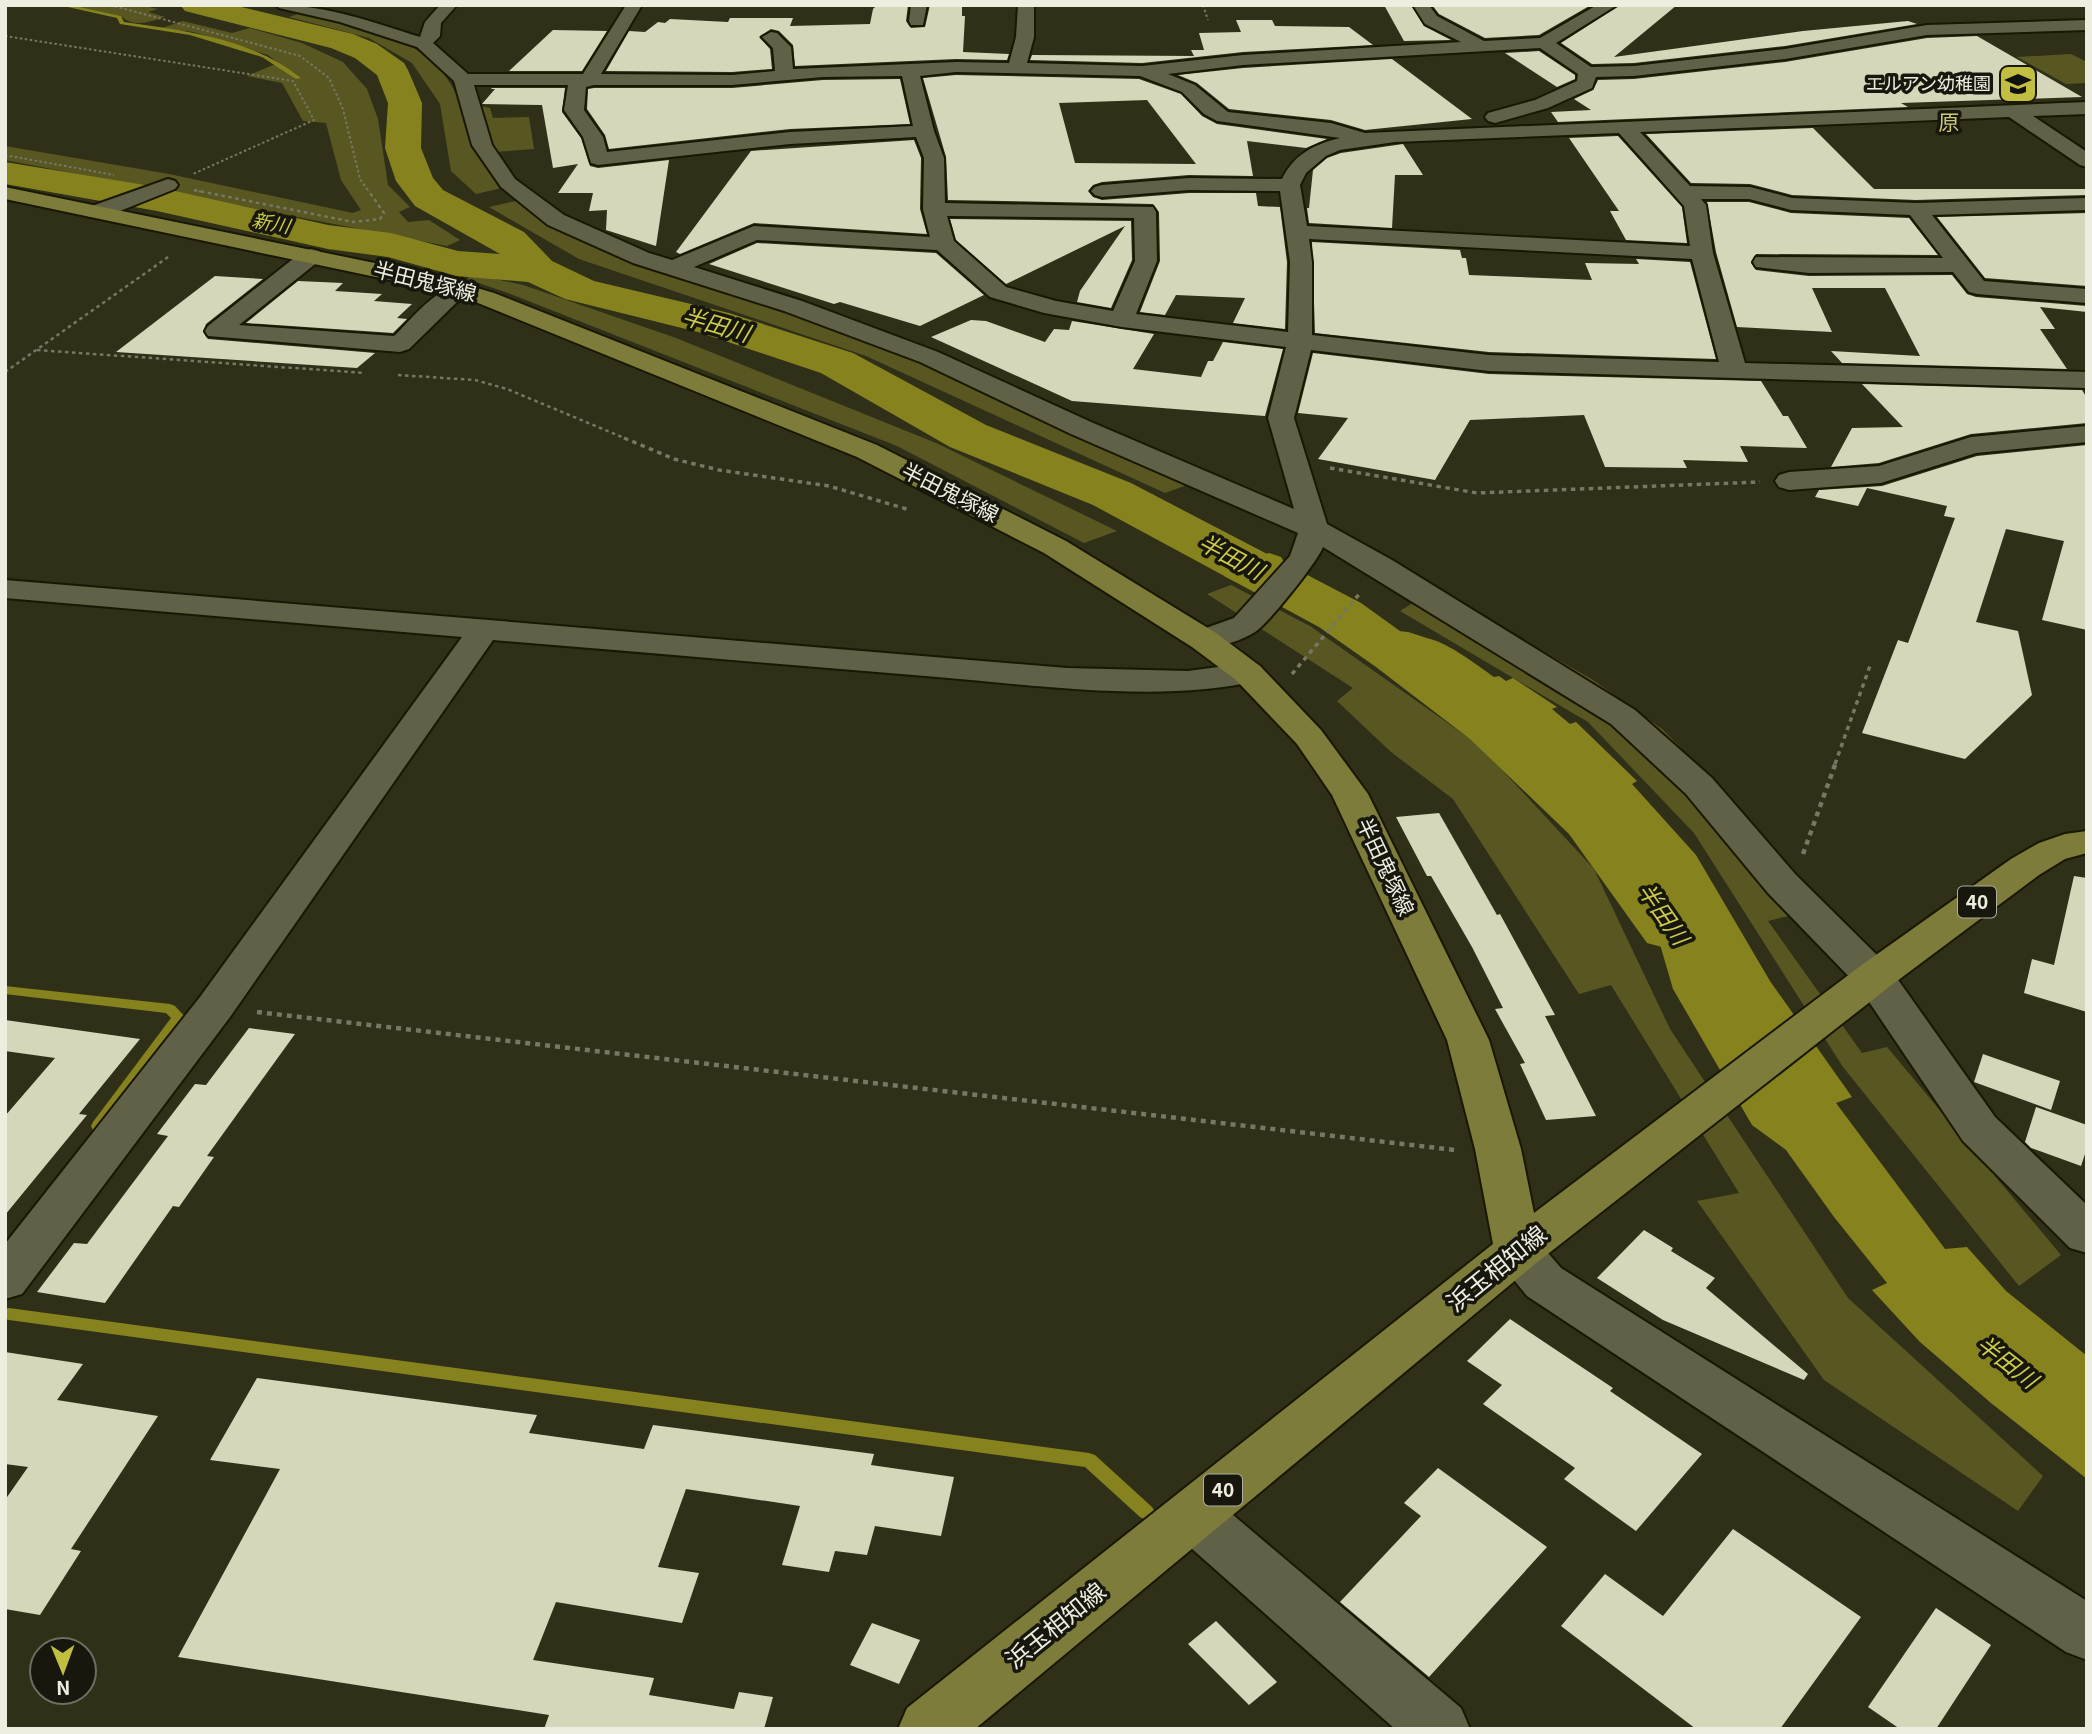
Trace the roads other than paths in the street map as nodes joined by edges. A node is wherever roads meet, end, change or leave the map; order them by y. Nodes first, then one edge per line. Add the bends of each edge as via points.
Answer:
1 (285, 5) edge
2 (449, 5) edge
3 (634, 5) edge
4 (1026, 5) edge
5 (1421, 5) edge
6 (1609, 5) edge
7 (2087, 25) edge
8 (771, 37) dead end
9 (423, 43) junction
10 (1544, 43) junction
11 (1482, 47) junction
12 (683, 62) dead end
13 (1017, 67) junction
14 (910, 71) junction
15 (1142, 71) junction
16 (784, 75) junction
17 (463, 79) junction
18 (587, 81) junction
19 (676, 81) junction
20 (1590, 83) junction
21 (2087, 108) edge
22 (2013, 111) junction
23 (1628, 121) junction
24 (924, 131) junction
25 (1395, 136) junction
26 (1362, 138) junction
27 (2087, 161) edge
28 (168, 185) road end
29 (1290, 185) junction
30 (1684, 192) junction
31 (5, 193) edge
32 (2087, 204) edge
33 (934, 209) junction
34 (1916, 209) junction
35 (103, 210) junction
36 (1075, 211) junction
37 (1296, 232) junction
38 (943, 244) junction
39 (1702, 253) junction
40 (311, 256) junction
41 (1764, 262) dead end
42 (1960, 265) junction
43 (673, 268) junction
44 (465, 291) junction
45 (2087, 296) edge
46 (1122, 320) junction
47 (1300, 342) junction
48 (1734, 369) junction
49 (2087, 380) edge
50 (2087, 434) edge
51 (1789, 481) road end
52 (1309, 543) junction
53 (5, 589) edge
54 (484, 629) junction
55 (1204, 640) junction
56 (1248, 673) junction
57 (2087, 842) edge
58 (1874, 977) junction
59 (2087, 1235) edge
60 (1518, 1251) junction
61 (5, 1280) edge
62 (1193, 1515) junction
63 (2087, 1633) edge
64 (928, 1729) edge
65 (1440, 1729) edge

1 - 9 street
2 - 9 street via 433,22 431,36
3 - 18 street
4 - 13 street via 1026,37
5 - 11 street via 1430,20
6 - 10 street
7 - 20 street via 1927,30 1724,62 1634,71
8 - 16 street via 782,47
9 - 17 street
10 - 11 street
10 - 20 street
11 - 15 street via 1243,60
12 - 19 street
13 - 14 street
13 - 15 street
14 - 16 street
14 - 24 street
15 - 26 street via 1183,85 1212,113 1224,117 1331,129
16 - 19 street
17 - 18 street
17 - 43 street via 482,145 508,183 556,220
18 - 19 street
18 - 24 street via 577,84 574,110 593,137 597,159 792,138
20 - 25 street via 1524,111
21 - 22 street
22 - 23 street
22 - 27 street
23 - 25 street
23 - 30 street
24 - 33 street via 934,158
25 - 26 street
26 - 29 street via 1304,161
28 - 35 street
29 - 36 street via 1189,184 1076,193
29 - 37 street
30 - 34 street via 1750,193 1791,204
30 - 39 street via 1695,205
31 - 35 main road, 半田鬼塚線
32 - 34 street
33 - 36 street
33 - 38 street
34 - 42 street
35 - 40 main road, 半田鬼塚線
36 - 46 street via 1145,212 1146,261
37 - 39 street
37 - 47 street via 1301,262
38 - 43 street via 754,233
38 - 46 street via 998,292
39 - 48 street
40 - 44 main road, 半田鬼塚線
40 - 44 street via 217,331 400,344 449,297
41 - 42 street
42 - 45 street via 1977,287
43 - 52 street via 793,306 929,357
44 - 55 main road, 半田鬼塚線 via 867,451 1055,547
46 - 47 street
47 - 48 street via 1489,363
47 - 52 street via 1281,418
48 - 49 street
50 - 51 street via 1971,444 1881,474
52 - 55 street via 1245,625
52 - 58 street via 1381,567 1623,718 1699,786 1782,884
53 - 54 street
54 - 56 street via 1067,678 1188,681
54 - 61 street via 215,1007
55 - 56 main road, 半田鬼塚線
56 - 60 main road, 半田鬼塚線 via 1309,737 1350,794 1468,1040 1498,1149
57 - 58 main road, 浜玉相知線 / 40 via 2052,851 2025,867
58 - 59 street via 1979,1129
58 - 60 main road, 浜玉相知線 / 40
60 - 62 main road, 浜玉相知線 / 40
60 - 63 street via 1545,1282
62 - 64 main road, 浜玉相知線 / 40
62 - 65 street

